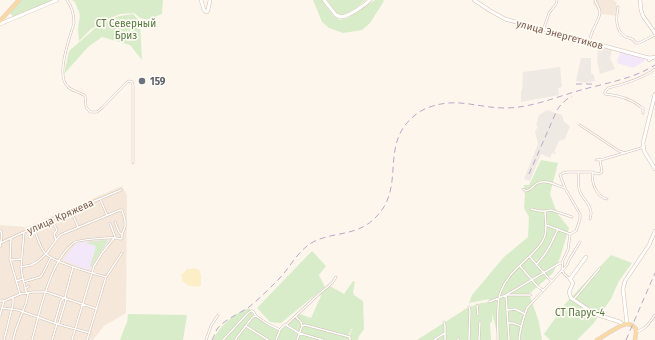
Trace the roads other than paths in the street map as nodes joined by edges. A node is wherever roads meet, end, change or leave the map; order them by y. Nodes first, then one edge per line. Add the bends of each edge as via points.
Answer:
1 (19, 0) edge
2 (57, 0) edge
3 (67, 0) edge
4 (201, 0) edge
5 (210, 0) edge
6 (324, 0) edge
7 (370, 0) edge
8 (474, 0) edge
9 (557, 0) edge
10 (596, 0) edge
11 (640, 0) edge
12 (618, 7) dead end
13 (10, 15) junction
14 (2, 21) edge
15 (544, 29) junction
16 (655, 34) edge
17 (589, 42) junction
18 (651, 58) edge
19 (655, 69) edge
20 (655, 94) edge
21 (643, 114) dead end
22 (580, 125) dead end
23 (643, 146) junction
24 (625, 153) junction
25 (596, 160) dead end
26 (600, 160) junction
27 (133, 163) dead end
28 (655, 169) edge
29 (578, 172) junction
30 (593, 172) junction
31 (565, 188) junction
32 (523, 189) dead end
33 (121, 190) dead end
34 (100, 199) junction
35 (607, 199) dead end
36 (531, 209) dead end
37 (71, 211) junction
38 (545, 211) junction
39 (107, 215) junction
40 (572, 217) dead end
41 (51, 219) junction
42 (590, 219) dead end
43 (115, 222) dead end
44 (110, 223) dead end
45 (546, 225) junction
46 (33, 227) junction
47 (78, 227) junction
48 (558, 229) junction
49 (0, 231) edge
50 (655, 231) edge
51 (24, 232) junction
52 (571, 233) junction
53 (122, 236) junction
54 (11, 238) junction
55 (115, 238) junction
56 (56, 240) junction
57 (580, 242) dead end
58 (0, 243) edge
59 (0, 247) edge
60 (122, 253) dead end
61 (46, 254) junction
62 (529, 257) junction
63 (586, 257) dead end
64 (51, 258) junction
65 (21, 259) junction
66 (11, 260) junction
67 (59, 261) junction
68 (563, 264) junction
69 (520, 265) junction
70 (536, 265) junction
71 (73, 266) junction
72 (21, 267) junction
73 (600, 268) dead end
74 (562, 270) junction
75 (543, 272) junction
76 (91, 273) junction
77 (106, 277) junction
78 (336, 277) dead end
79 (570, 279) junction
80 (23, 280) junction
81 (531, 280) junction
82 (16, 281) junction
83 (552, 281) junction
84 (30, 286) dead end
85 (25, 289) junction
86 (543, 290) junction
87 (46, 292) junction
88 (27, 293) junction
89 (20, 294) junction
90 (506, 295) junction
91 (530, 295) dead end
92 (13, 297) junction
93 (65, 298) junction
94 (499, 299) junction
95 (574, 299) junction
96 (0, 301) edge
97 (4, 301) junction
98 (489, 302) dead end
99 (82, 304) junction
100 (477, 305) dead end
101 (469, 307) dead end
102 (2, 308) junction
103 (12, 309) junction
104 (97, 309) junction
105 (507, 310) junction
106 (23, 312) junction
107 (525, 314) junction
108 (0, 315) edge
109 (218, 315) dead end
110 (478, 315) dead end
111 (655, 315) edge
112 (256, 316) junction
113 (295, 316) junction
114 (38, 317) junction
115 (444, 322) dead end
116 (480, 322) dead end
117 (508, 323) junction
118 (57, 324) junction
119 (286, 325) junction
120 (625, 325) junction
121 (246, 326) junction
122 (302, 326) junction
123 (521, 326) junction
124 (75, 328) junction
125 (280, 330) junction
126 (636, 332) junction
127 (90, 333) junction
128 (299, 333) junction
129 (446, 333) junction
130 (235, 339) edge
131 (4, 340) edge
132 (13, 340) edge
133 (32, 340) edge
134 (52, 340) edge
135 (72, 340) edge
136 (87, 340) edge
137 (206, 340) edge
138 (223, 340) edge
139 (239, 340) edge
140 (268, 340) edge
141 (276, 340) edge
142 (297, 340) edge
143 (323, 340) edge
144 (350, 340) edge
145 (434, 340) edge
146 (445, 340) edge
147 (469, 340) edge
148 (479, 340) edge
149 (498, 340) edge
150 (509, 340) edge
151 (519, 340) edge
152 (597, 340) edge
153 (635, 340) edge

1 - 13 main road
2 - 13 main road
3 - 27 street via 74,23 63,59 65,84 85,96 86,107 90,112 97,112 126,82 132,82
4 - 5 main road via 206,12
6 - 7 main road via 336,15 341,17
8 - 15 main road, улица Энергетиков via 505,19
9 - 15 street
10 - 17 street via 600,16
11 - 16 main road via 640,10
12 - 16 street via 618,28 627,38 639,43
13 - 14 main road
13 - 14 main road
15 - 17 main road, улица Энергетиков
17 - 18 main road, улица Энергетиков
19 - 21 street via 622,85 608,88 605,92 631,100 643,108
20 - 23 main road
22 - 24 street
23 - 24 street
23 - 28 main road
24 - 26 street
25 - 26 street
26 - 30 street via 602,172
29 - 30 street
29 - 31 street via 560,175
29 - 42 street via 579,188 590,209
30 - 35 street via 593,183 597,191 602,198
31 - 32 street via 543,182 536,184 529,191
31 - 52 street via 580,214 576,231
33 - 34 street, улица Кряжева
34 - 37 street, улица Кряжева
34 - 39 street
36 - 38 street
37 - 41 street, улица Кряжева
37 - 47 street
38 - 40 street via 551,210
38 - 45 street
39 - 47 street
39 - 53 street via 122,210 125,220
41 - 46 street, улица Кряжева
41 - 56 street via 56,230
43 - 53 street
44 - 55 street
45 - 48 street
45 - 62 street via 540,246
46 - 51 street, улица Кряжева
46 - 61 street
47 - 56 street via 60,235
48 - 52 street
48 - 70 street via 548,250
49 - 58 street
50 - 120 main road via 623,285
51 - 54 street, улица Кряжева
51 - 65 street
52 - 68 street
53 - 55 street via 121,239
54 - 58 street, улица Кряжева
54 - 66 street
55 - 67 street via 76,242
55 - 76 street via 98,259
56 - 61 street
57 - 74 street
58 - 59 street
60 - 77 street
61 - 64 street
61 - 72 street via 37,262
62 - 69 street
62 - 70 street
63 - 79 main road
64 - 67 street
64 - 80 street via 40,277
65 - 66 street
65 - 72 street
66 - 82 street
67 - 71 street
67 - 87 street
68 - 74 street
68 - 75 street via 560,263
69 - 81 street
69 - 94 street via 507,279
70 - 75 street
71 - 76 street
71 - 93 street
72 - 80 street
73 - 95 street
74 - 79 street
74 - 83 street
75 - 81 street
75 - 83 street
76 - 77 street
76 - 99 street
77 - 104 street
78 - 113 street
79 - 95 main road via 573,283 570,294
80 - 82 street
80 - 85 street
81 - 86 street
81 - 90 street
82 - 89 street
83 - 86 street
84 - 85 street
85 - 88 street
86 - 107 street
87 - 88 street
87 - 93 street
87 - 114 street
88 - 89 street
88 - 106 street
89 - 92 street
90 - 91 street
90 - 94 street
90 - 105 street
92 - 97 street
92 - 103 street
93 - 99 street
93 - 118 street
93 - 118 street via 61,300 55,322
94 - 98 street
94 - 149 street
95 - 120 main road via 595,314
96 - 97 street
97 - 102 street
99 - 104 street
99 - 124 street
100 - 110 street
101 - 147 street
102 - 103 street
102 - 108 street
103 - 106 street
103 - 131 street
104 - 127 street
105 - 107 street via 515,309
105 - 117 street
106 - 114 street
106 - 132 street
107 - 123 street
109 - 137 street
111 - 126 street via 645,328
112 - 121 street
112 - 125 street
112 - 138 street via 253,311 248,313
113 - 119 street
113 - 122 street
114 - 118 street
114 - 133 street
115 - 129 street
116 - 148 street
117 - 123 street
117 - 150 street
118 - 124 street
118 - 134 street
119 - 125 street
119 - 128 street
120 - 126 main road via 635,327
120 - 152 main road
121 - 130 street
121 - 140 street
122 - 128 street
122 - 144 street via 350,336
123 - 151 street
124 - 127 street
124 - 135 street
125 - 141 street
126 - 153 main road
127 - 136 street
128 - 142 street
128 - 143 street
129 - 145 street
129 - 146 street
130 - 139 street

